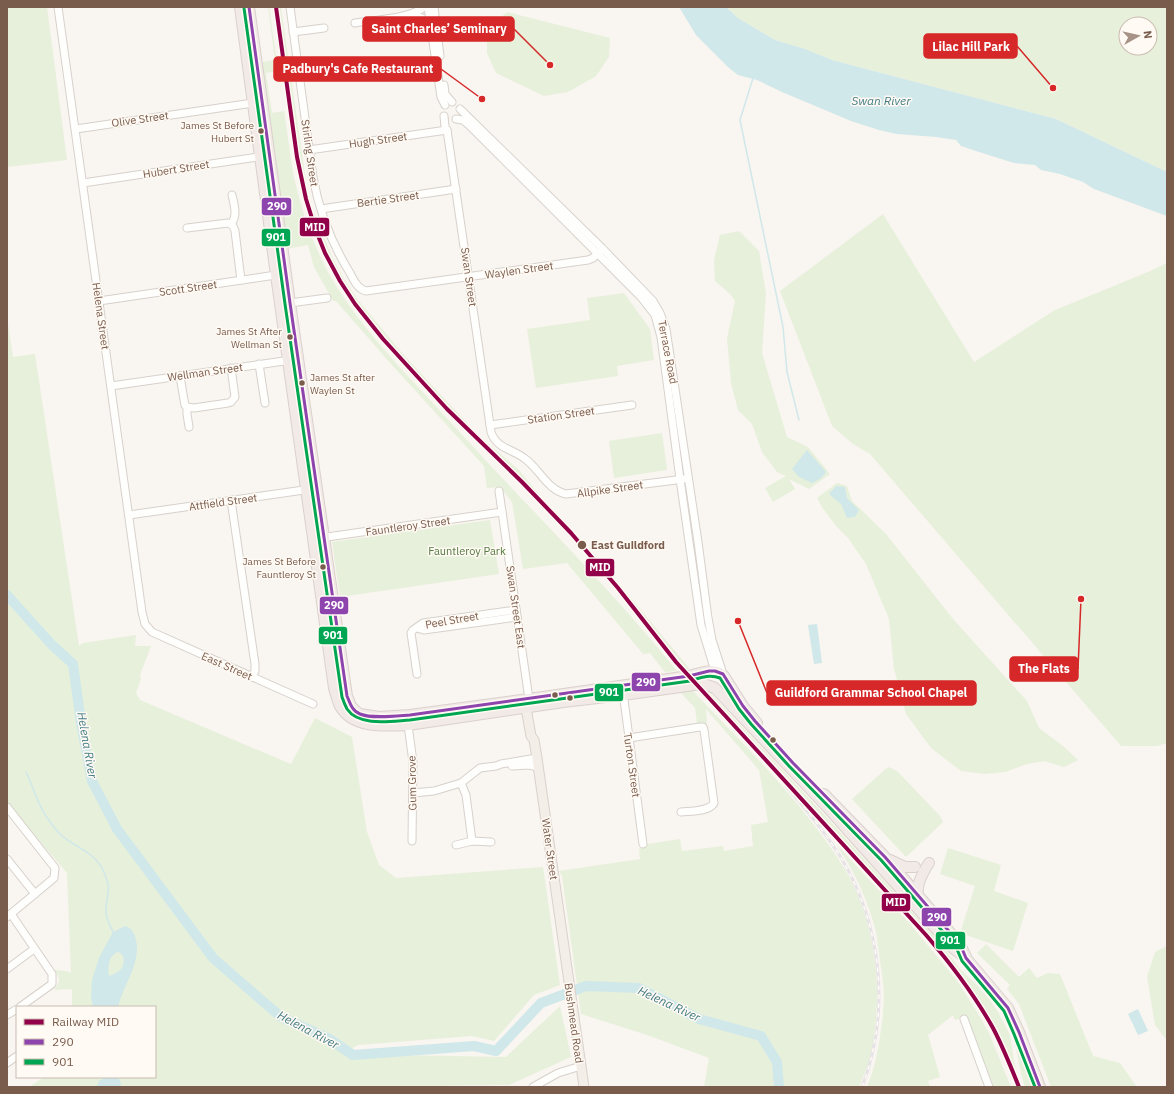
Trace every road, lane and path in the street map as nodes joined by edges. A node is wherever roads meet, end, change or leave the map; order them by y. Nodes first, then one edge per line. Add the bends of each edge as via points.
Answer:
1 (58, 7) edge
2 (240, 7) edge
3 (249, 7) edge
4 (290, 7) edge
5 (424, 7) edge
6 (428, 7) edge
7 (434, 7) edge
8 (407, 16) junction
9 (354, 23) dead end
10 (430, 24) junction
11 (324, 28) dead end
12 (293, 32) junction
13 (253, 103) junction
14 (448, 104) junction
15 (460, 109) junction
16 (444, 116) junction
17 (454, 119) junction
18 (76, 129) junction
19 (447, 130) junction
20 (310, 150) junction
21 (265, 156) junction
22 (82, 183) junction
23 (456, 189) junction
24 (232, 195) dead end
25 (321, 209) junction
26 (231, 224) junction
27 (187, 228) dead end
28 (600, 251) junction
29 (276, 275) junction
30 (469, 277) junction
31 (241, 280) junction
32 (361, 289) joint
33 (327, 298) dead end
34 (99, 301) junction
35 (290, 303) junction
36 (294, 359) junction
37 (259, 364) junction
38 (231, 368) junction
39 (180, 376) junction
40 (111, 386) junction
41 (305, 401) junction
42 (265, 403) dead end
43 (632, 405) dead end
44 (187, 407) junction
45 (490, 425) junction
46 (189, 427) dead end
47 (299, 436) junction
48 (688, 478) junction
49 (680, 479) junction
50 (317, 489) junction
51 (306, 490) junction
52 (499, 491) dead end
53 (231, 500) junction
54 (502, 512) junction
55 (129, 515) junction
56 (324, 538) junction
57 (314, 539) junction
58 (517, 613) junction
59 (145, 624) joint
60 (719, 672) junction
61 (417, 674) dead end
62 (252, 677) junction
63 (623, 690) junction
64 (312, 704) dead end
65 (529, 705) junction
66 (733, 706) junction
67 (408, 725) junction
68 (629, 738) junction
69 (537, 758) junction
70 (496, 766) junction
71 (538, 767) junction
72 (461, 783) junction
73 (413, 792) junction
74 (7, 807) edge
75 (681, 812) dead end
76 (412, 840) dead end
77 (472, 842) junction
78 (491, 842) dead end
79 (643, 844) dead end
80 (456, 845) dead end
81 (885, 857) junction
82 (8, 861) edge
83 (929, 863) dead end
84 (915, 867) dead end
85 (35, 894) junction
86 (918, 895) junction
87 (9, 915) edge
88 (34, 948) junction
89 (565, 958) joint
90 (966, 958) junction
91 (7, 969) edge
92 (31, 1004) edge
93 (16, 1010) edge
94 (7, 1016) edge
95 (964, 1020) dead end
96 (16, 1057) edge
97 (7, 1063) edge
98 (581, 1066) junction
99 (533, 1087) edge
100 (584, 1087) edge
101 (989, 1087) edge
102 (1040, 1087) edge

1 - 18 street, Helena Street
2 - 13 highway
3 - 21 highway
4 - 12 street, Stirling Street
5 - 8 street
6 - 10 street
7 - 14 street via 444,91
8 - 9 street
8 - 10 street via 421,17
10 - 14 street via 441,97
11 - 12 street
12 - 20 street, Stirling Street
13 - 18 street, Olive Street
13 - 21 highway
14 - 15 street via 456,104
14 - 16 street via 442,110
15 - 17 street via 459,115
15 - 28 street, Terrace Road
16 - 17 street via 447,119
16 - 19 street, Swan Street
17 - 19 street
17 - 28 street, Terrace Road via 463,120 469,125
18 - 22 street, Helena Street
19 - 20 street, Hugh Street
19 - 23 street, Swan Street
20 - 25 street, Stirling Street via 315,188
21 - 22 street, Hubert Street
21 - 29 highway
21 - 35 highway
22 - 34 street, Helena Street
23 - 25 street, Bertie Street
23 - 30 street, Swan Street
24 - 26 street via 235,216
25 - 32 street, Stirling Street via 334,244
26 - 27 street
26 - 31 street via 235,231
28 - 30 street, Waylen Street via 588,260
28 - 48 street, Terrace Road via 653,301 660,313 666,329
28 - 49 street, Terrace Road via 655,315 661,337
29 - 31 street, Scott Street
29 - 36 highway
30 - 32 street, Waylen Street via 366,291
30 - 45 street, Swan Street
31 - 34 street, Scott Street
33 - 35 street
34 - 40 street, Helena Street
35 - 36 highway
36 - 37 street, Wellman Street
36 - 41 highway
36 - 47 highway
37 - 38 street, Wellman Street
37 - 42 street
38 - 39 street, Wellman Street
38 - 44 street via 235,393 233,400 228,403
39 - 40 street, Wellman Street
39 - 44 street
40 - 55 street, Helena Street
41 - 47 highway via 298,405
41 - 50 highway
43 - 45 street, Station Street
44 - 46 street
45 - 49 street, Allpike Street via 494,440 526,459 560,493 572,494
47 - 51 highway
48 - 49 street, Allpike Street
48 - 60 street, Terrace Road via 708,618
49 - 60 street, Terrace Road via 701,625
50 - 51 street, Attfield Street
50 - 56 highway
51 - 53 street, Attfield Street
51 - 57 highway
52 - 54 street, Swan Street East
53 - 55 street, Attfield Street
53 - 62 street via 255,664
54 - 56 street, Fauntleroy Street
54 - 58 street, Swan Street East
55 - 59 street, Helena Street
56 - 57 street, Fauntleroy Street
56 - 65 highway via 347,696 357,712 379,717
57 - 67 highway via 334,688 339,705 352,719 360,722
58 - 61 street, Peel Street via 423,623 412,633
58 - 65 street, Swan Street East
59 - 62 street, East Street via 152,632
60 - 63 highway via 708,672
60 - 66 highway via 720,681 732,698
60 - 81 highway via 765,732
62 - 64 street, East Street
63 - 65 highway
63 - 66 highway via 704,684 717,689
63 - 68 street, Turton Street
65 - 67 highway
65 - 69 main road, Water Street
66 - 90 highway via 954,949
67 - 73 street, Gum Grove via 413,762
68 - 75 street via 703,727 714,799 708,809
68 - 79 street, Turton Street
69 - 70 street
69 - 71 main road, Water Street
70 - 71 street
70 - 72 street via 480,768
71 - 89 main road, Water Street
72 - 73 street via 434,791
72 - 77 street via 466,795
73 - 76 street, Gum Grove
74 - 85 street via 56,868 54,878
77 - 78 street
77 - 80 street
81 - 84 highway via 905,867
81 - 86 highway
82 - 85 street
83 - 86 highway via 919,883
85 - 87 street
86 - 90 highway via 960,944
87 - 88 street
88 - 91 street
88 - 92 street via 52,974 52,984
89 - 98 main road, Bushmead Road
90 - 102 highway via 1008,1008
93 - 94 street
95 - 101 street
96 - 97 street
98 - 99 street via 558,1073
98 - 100 main road, Bushmead Road

